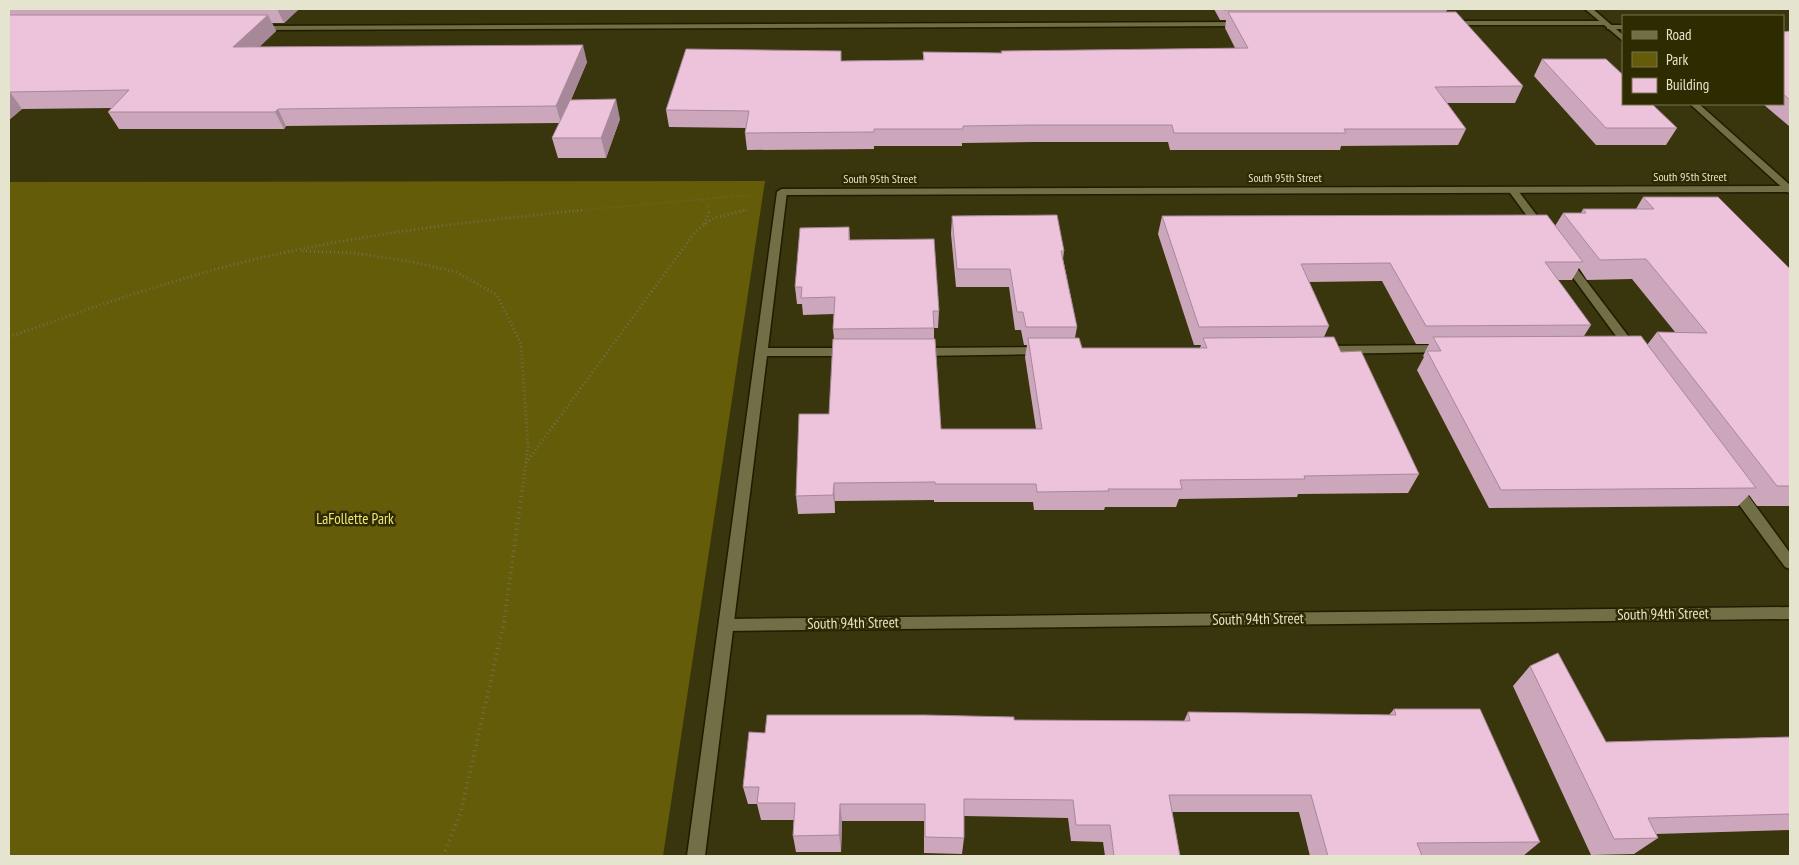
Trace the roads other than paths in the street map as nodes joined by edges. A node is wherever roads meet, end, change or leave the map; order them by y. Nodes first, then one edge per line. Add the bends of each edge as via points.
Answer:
1 (1589, 9) edge
2 (1256, 24) edge
3 (1436, 24) edge
4 (1607, 25) junction
5 (1622, 27) edge
6 (248, 28) edge
7 (1622, 38) edge
8 (1695, 105) edge
9 (1513, 190) junction
10 (1790, 190) edge
11 (1546, 235) edge
12 (1557, 250) edge
13 (1461, 349) edge
14 (1311, 350) edge
15 (1051, 351) edge
16 (1630, 351) edge
17 (761, 352) junction
18 (861, 352) edge
19 (911, 352) edge
20 (1726, 476) edge
21 (1790, 563) edge
22 (1790, 612) edge
23 (726, 625) junction
24 (696, 856) edge

1 - 4 street
2 - 6 street
3 - 4 street
4 - 5 street
4 - 7 street
8 - 10 street
9 - 10 street, South 95th Street
9 - 11 street
9 - 17 street, South 95th Street via 781,199
12 - 16 street
13 - 14 street
15 - 19 street
17 - 18 street
17 - 23 street
20 - 21 street
22 - 23 street, South 94th Street
23 - 24 street

